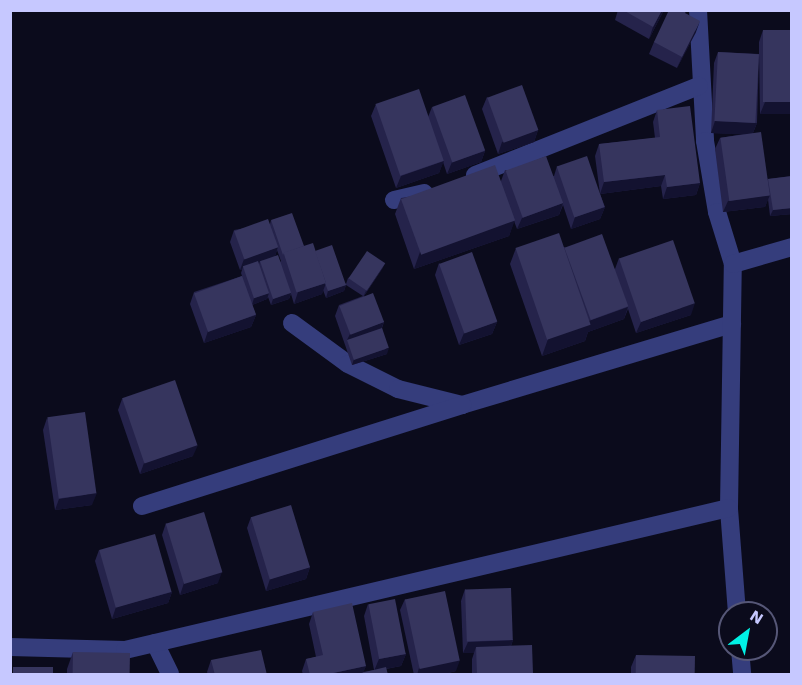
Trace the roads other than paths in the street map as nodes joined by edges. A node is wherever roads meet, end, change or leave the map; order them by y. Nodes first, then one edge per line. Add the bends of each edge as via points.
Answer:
1 (698, 10) edge
2 (699, 86) junction
3 (462, 180) edge
4 (440, 190) edge
5 (394, 200) dead end
6 (792, 247) edge
7 (733, 264) junction
8 (292, 323) dead end
9 (732, 324) junction
10 (462, 405) junction
11 (142, 506) dead end
12 (729, 508) junction
13 (736, 601) edge
14 (155, 643) junction
15 (10, 647) edge
16 (170, 675) edge

1 - 2 street
2 - 3 street
2 - 7 street via 717,212
4 - 5 street
6 - 7 street
7 - 9 street
8 - 10 street via 348,364 398,389
9 - 10 street
9 - 12 street
10 - 11 street
12 - 13 street
12 - 14 street
14 - 15 street via 125,650
14 - 16 street

